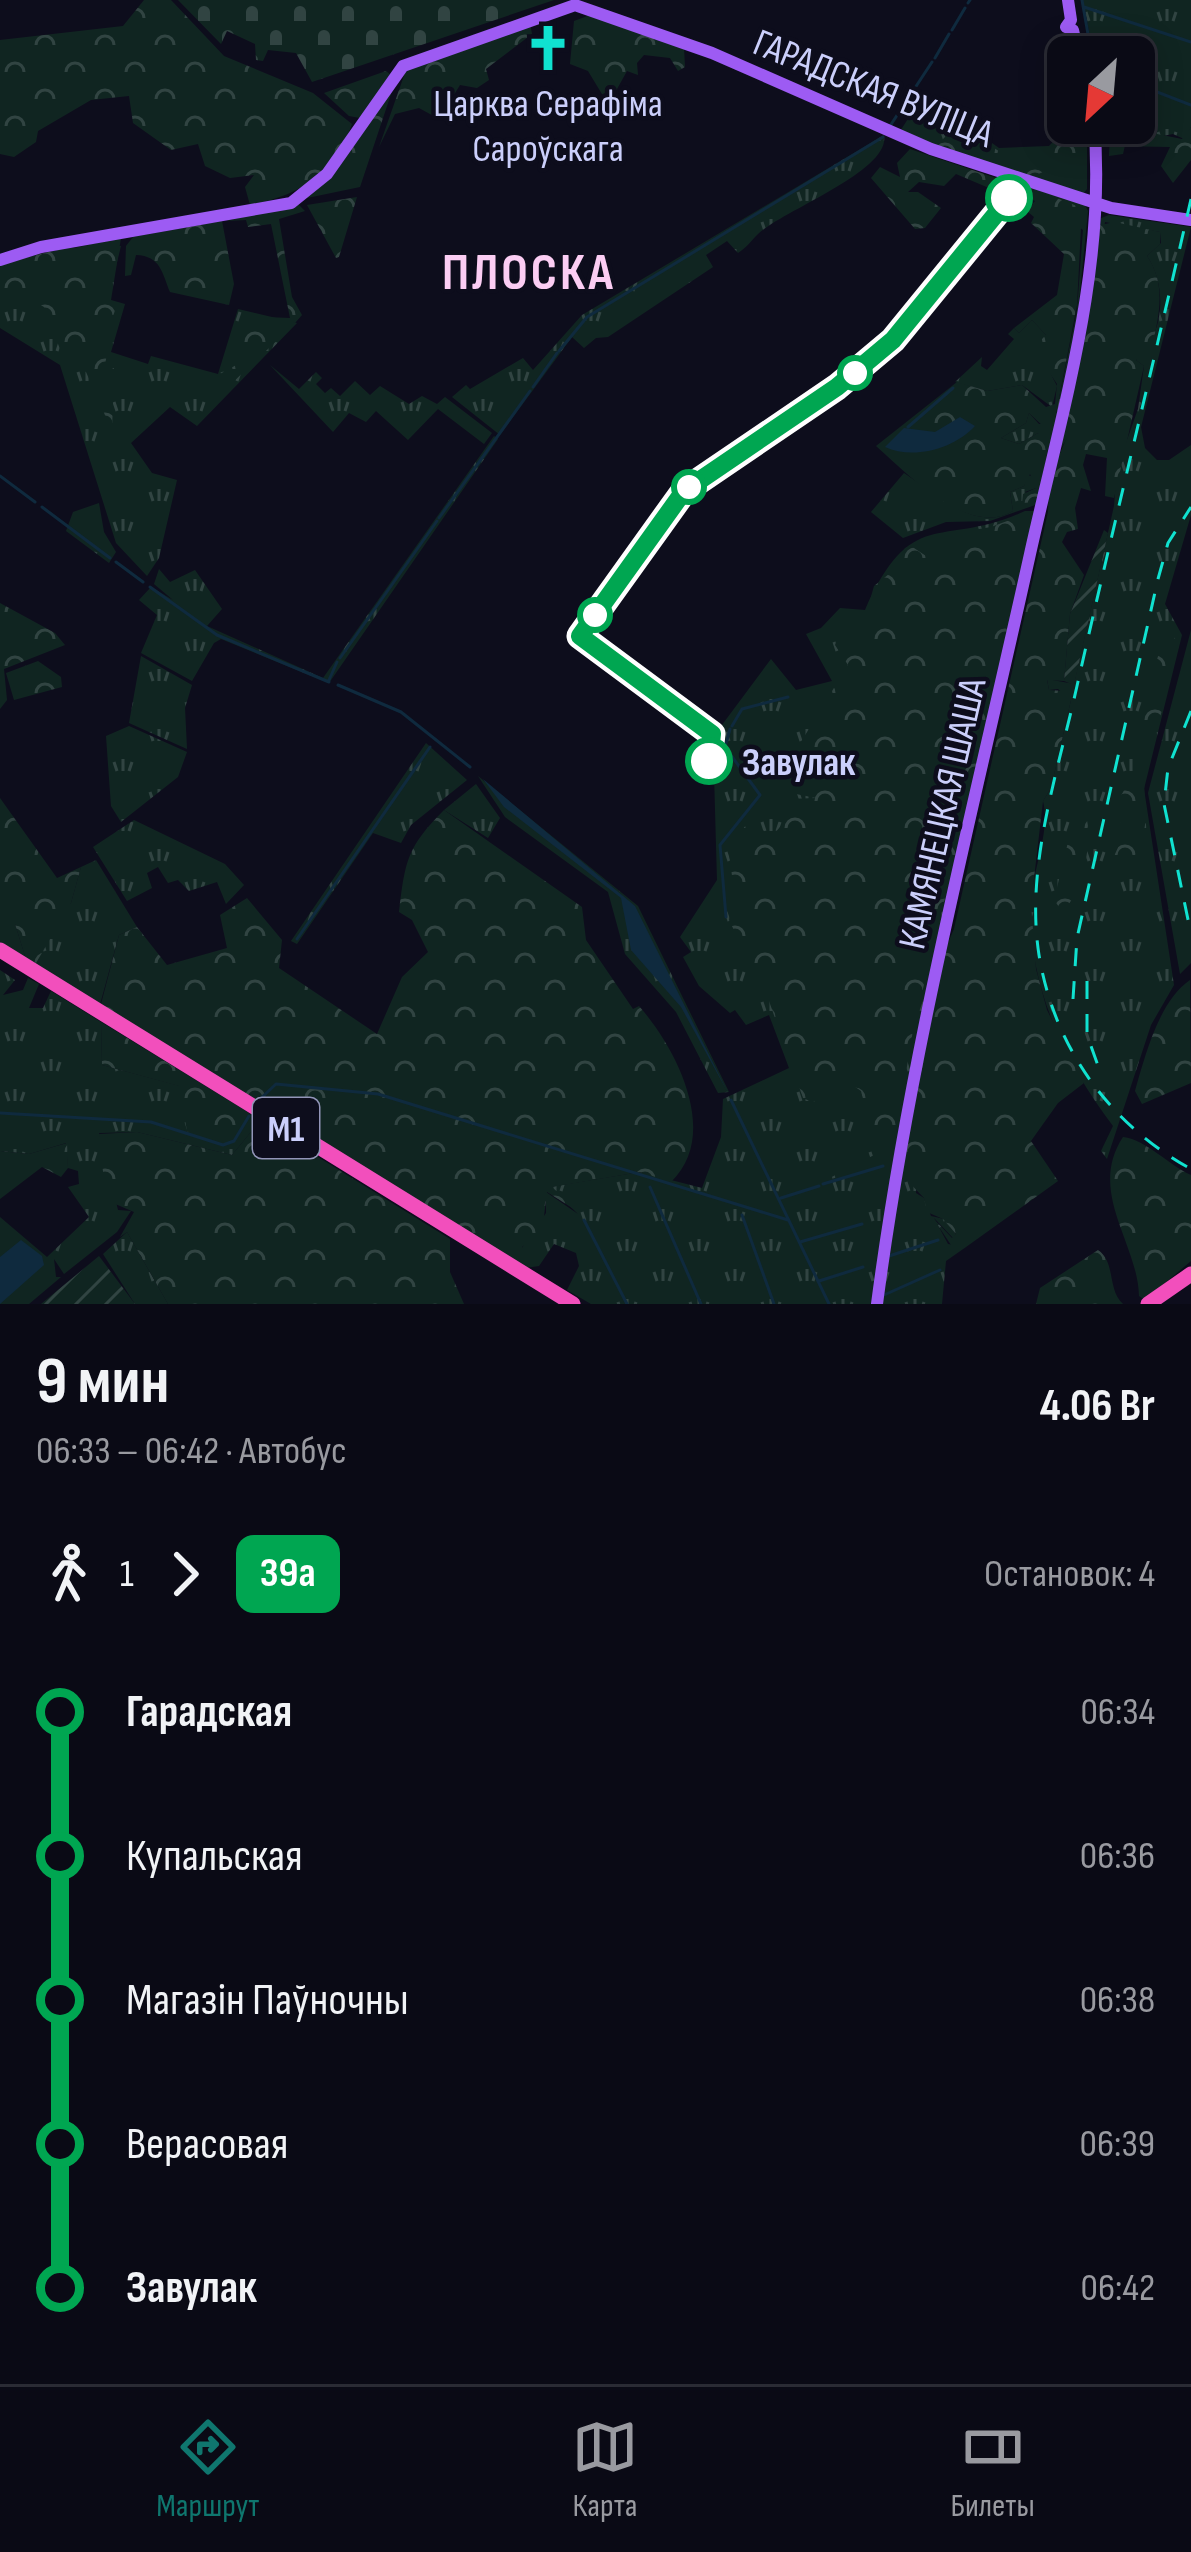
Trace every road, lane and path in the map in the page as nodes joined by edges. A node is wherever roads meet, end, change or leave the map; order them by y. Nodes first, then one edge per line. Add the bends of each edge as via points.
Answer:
1 (1071, 0) edge
2 (1077, 36) edge
3 (1092, 144) edge
4 (1091, 202) junction
5 (1191, 221) edge
6 (0, 260) edge
7 (0, 952) edge
8 (1191, 1276) edge
9 (569, 1304) edge
10 (877, 1304) edge
11 (1152, 1304) edge

1 - 2 main road
3 - 4 main road, КАМЯНЕЦКАЯ ШАША
4 - 5 main road, ГАРАДСКАЯ ВУЛІЦА
4 - 6 main road, ГАРАДСКАЯ ВУЛІЦА via 931,149 712,53 574,5 403,65 327,174 281,206
4 - 10 main road, КАМЯНЕЦКАЯ ШАША via 1078,337 921,1032
7 - 9 highway, М1
8 - 11 highway

